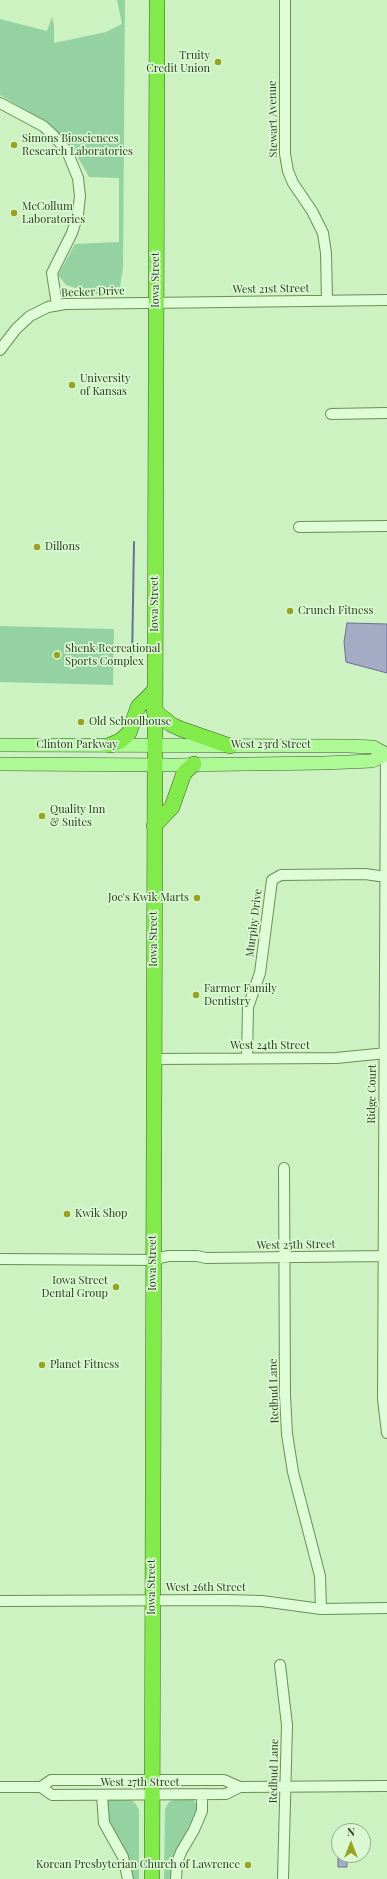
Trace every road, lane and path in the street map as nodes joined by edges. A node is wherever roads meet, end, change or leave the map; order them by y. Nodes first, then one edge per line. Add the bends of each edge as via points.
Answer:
1 (157, 0) edge
2 (285, 0) edge
3 (0, 103) edge
4 (327, 300) junction
5 (387, 300) edge
6 (156, 302) junction
7 (57, 305) junction
8 (0, 350) edge
9 (387, 413) edge
10 (331, 414) dead end
11 (387, 526) edge
12 (299, 527) dead end
13 (155, 690) junction
14 (154, 711) junction
15 (0, 745) edge
16 (110, 745) junction
17 (154, 745) junction
18 (230, 746) junction
19 (387, 754) edge
20 (0, 764) edge
21 (154, 764) junction
22 (194, 764) junction
23 (154, 826) junction
24 (386, 876) junction
25 (386, 1053) edge
26 (247, 1058) junction
27 (153, 1059) junction
28 (385, 1150) edge
29 (284, 1168) dead end
30 (385, 1256) edge
31 (284, 1258) junction
32 (0, 1260) edge
33 (153, 1260) junction
34 (387, 1433) edge
35 (152, 1600) junction
36 (0, 1601) edge
37 (387, 1608) edge
38 (321, 1609) junction
39 (280, 1665) dead end
40 (387, 1786) edge
41 (0, 1787) edge
42 (41, 1787) junction
43 (152, 1787) junction
44 (240, 1787) junction
45 (286, 1787) junction
46 (202, 1794) junction
47 (102, 1795) junction
48 (128, 1879) edge
49 (152, 1879) edge
50 (176, 1879) edge
51 (284, 1879) edge

1 - 6 highway, Iowa Street
2 - 4 street, Stewart Avenue via 285,154 293,183 323,233
3 - 7 street via 53,134 67,151 78,178 78,214 72,233 52,273
4 - 5 street, West 21st Street
4 - 6 street, West 21st Street
6 - 7 street, Becker Drive
6 - 13 highway, Iowa Street
7 - 8 street, Becker Drive via 40,310 21,323
9 - 10 street
11 - 12 street
13 - 14 highway, Iowa Street
13 - 16 highway via 138,707 129,733
14 - 17 highway, Iowa Street
14 - 18 highway via 172,725 185,731
15 - 16 main road, Clinton Parkway
16 - 17 main road, Clinton Parkway
17 - 18 main road, West 23rd Street
17 - 21 highway, Iowa Street
18 - 19 main road, West 23rd Street via 373,746
19 - 22 main road, West 23rd Street via 372,761
19 - 24 street, Ridge Court
20 - 21 main road, Clinton Parkway
21 - 22 main road, West 23rd Street
21 - 23 highway, Iowa Street
22 - 23 highway via 184,773 172,807
23 - 27 highway, Iowa Street
24 - 25 street, Ridge Court
24 - 26 street, Murphy Drive via 282,875 272,880 260,973 248,1007
25 - 26 street, West 24th Street via 336,1058
25 - 28 street, Ridge Court
26 - 27 street, West 24th Street
27 - 33 highway, Iowa Street
28 - 30 street, Ridge Court
29 - 31 street, Redbud Lane
30 - 31 street, West 25th Street
30 - 34 street, Ridge Court via 383,1399
31 - 33 street, West 25th Street via 169,1256
31 - 38 street, Redbud Lane via 287,1434 293,1472 320,1576
32 - 33 street, West 25th Street
33 - 35 highway, Iowa Street
35 - 36 street, West 26th Street
35 - 38 street, West 26th Street via 248,1600
35 - 43 highway, Iowa Street
37 - 38 street, West 26th Street
39 - 45 street, Redbud Lane via 287,1725
40 - 45 street, West 27th Street
41 - 42 street, West 27th Street
42 - 43 street, West 27th Street via 51,1780
42 - 47 street, West 27th Street via 52,1795
43 - 44 street, West 27th Street via 224,1780
43 - 46 street, West 27th Street
43 - 47 street, West 27th Street
43 - 49 highway, Iowa Street
44 - 45 street, West 27th Street
44 - 46 street, West 27th Street via 226,1794
45 - 51 street, Redbud Lane
46 - 50 street via 202,1811 181,1852
47 - 48 street via 104,1823 123,1857

